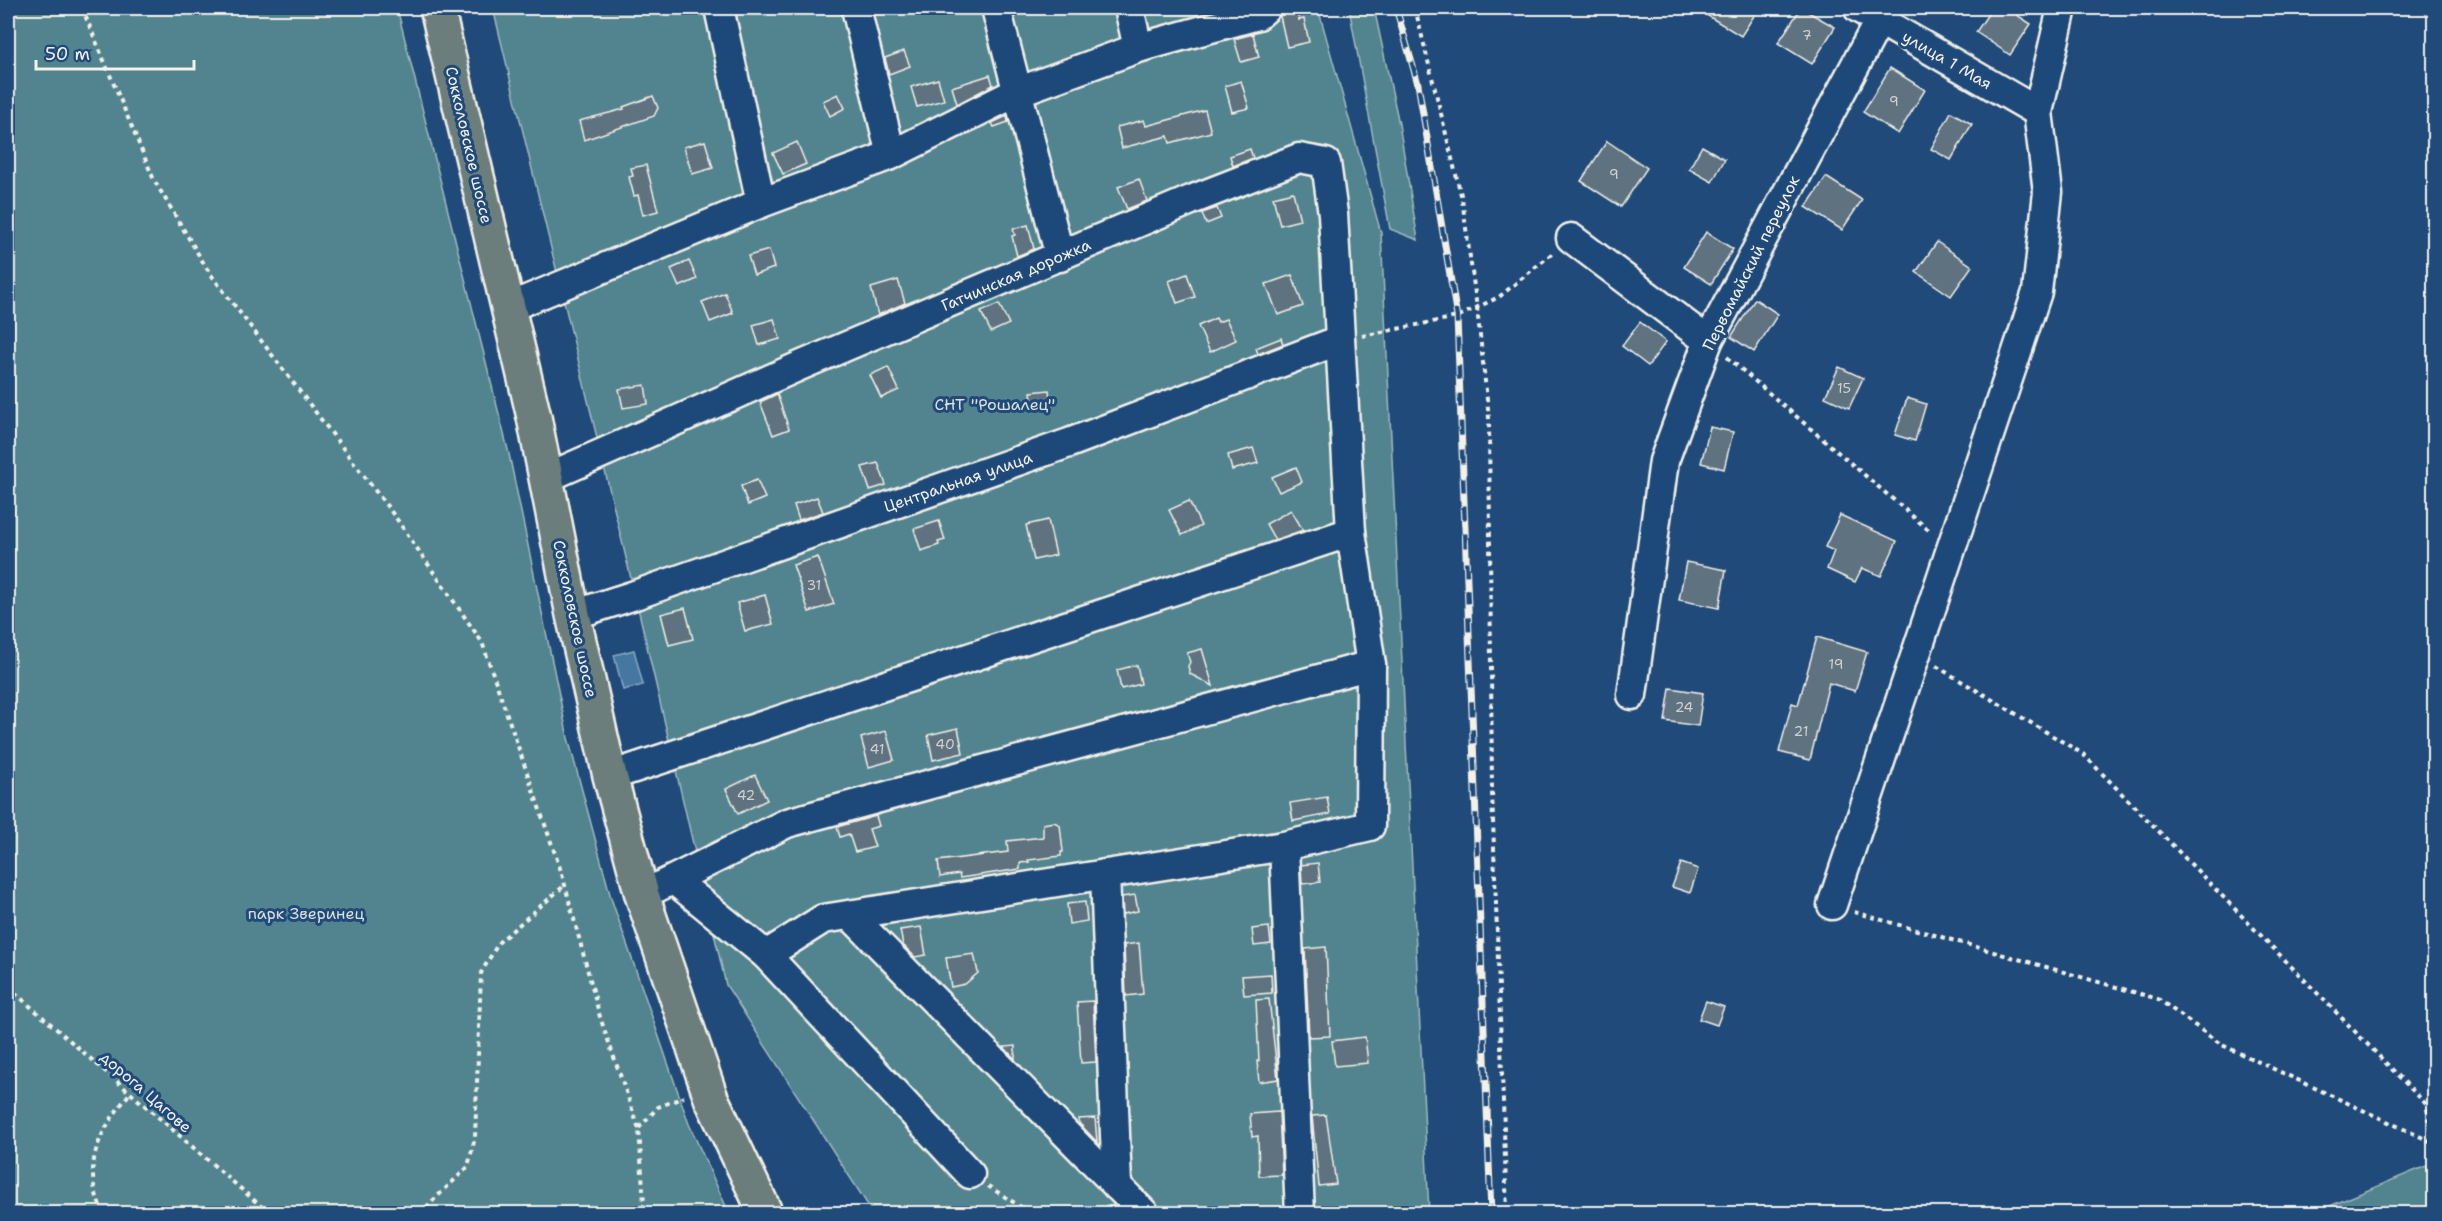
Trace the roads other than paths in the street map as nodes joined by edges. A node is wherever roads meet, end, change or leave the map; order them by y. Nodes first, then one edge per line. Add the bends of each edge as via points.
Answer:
1 (437, 8) edge
2 (719, 8) edge
3 (856, 8) edge
4 (996, 8) edge
5 (1129, 8) edge
6 (1266, 8) edge
7 (2062, 8) edge
8 (1868, 14) edge
9 (1138, 48) junction
10 (1017, 92) junction
11 (2038, 112) junction
12 (891, 155) junction
13 (761, 203) junction
14 (1571, 238) road end
15 (1060, 257) junction
16 (507, 308) junction
17 (1340, 340) junction
18 (1708, 341) junction
19 (546, 478) junction
20 (1351, 532) junction
21 (573, 615) junction
22 (1371, 665) junction
23 (1632, 695) dead end
24 (610, 776) junction
25 (1284, 846) junction
26 (1105, 874) junction
27 (674, 879) junction
28 (642, 895) junction
29 (1832, 905) road end
30 (850, 915) junction
31 (766, 955) junction
32 (970, 1174) road end
33 (1117, 1186) junction
34 (766, 1214) edge
35 (1145, 1214) edge
36 (1300, 1214) edge

1 - 16 main road, Сокколовское шоссе
2 - 13 street
3 - 12 street
4 - 10 street
5 - 9 street
6 - 9 street via 1258,15
7 - 11 street
8 - 11 street, улица 1 Мая
8 - 18 street, Первомайский переулок
9 - 10 street
10 - 12 street
10 - 15 street
11 - 29 street via 2048,192 2037,292
12 - 13 street
13 - 16 street
14 - 18 street
15 - 17 street, Гатчинская дорожка via 1299,158 1326,163
15 - 19 street, Гатчинская дорожка
16 - 19 main road, Сокколовское шоссе
17 - 20 street
17 - 21 street, Центральная улица via 1069,443
18 - 23 street, Первомайский переулок via 1664,462
19 - 21 main road, Сокколовское шоссе
20 - 22 street
20 - 24 street
21 - 24 main road, Сокколовское шоссе
22 - 25 street via 1370,826
22 - 27 street via 787,823
24 - 28 main road, Сокколовское шоссе
25 - 26 street
25 - 36 street
26 - 30 street
26 - 33 street
27 - 28 street
27 - 31 street
28 - 34 main road, Сокколовское шоссе via 708,1089
30 - 31 street via 823,919
30 - 33 street
31 - 32 street
33 - 35 street

